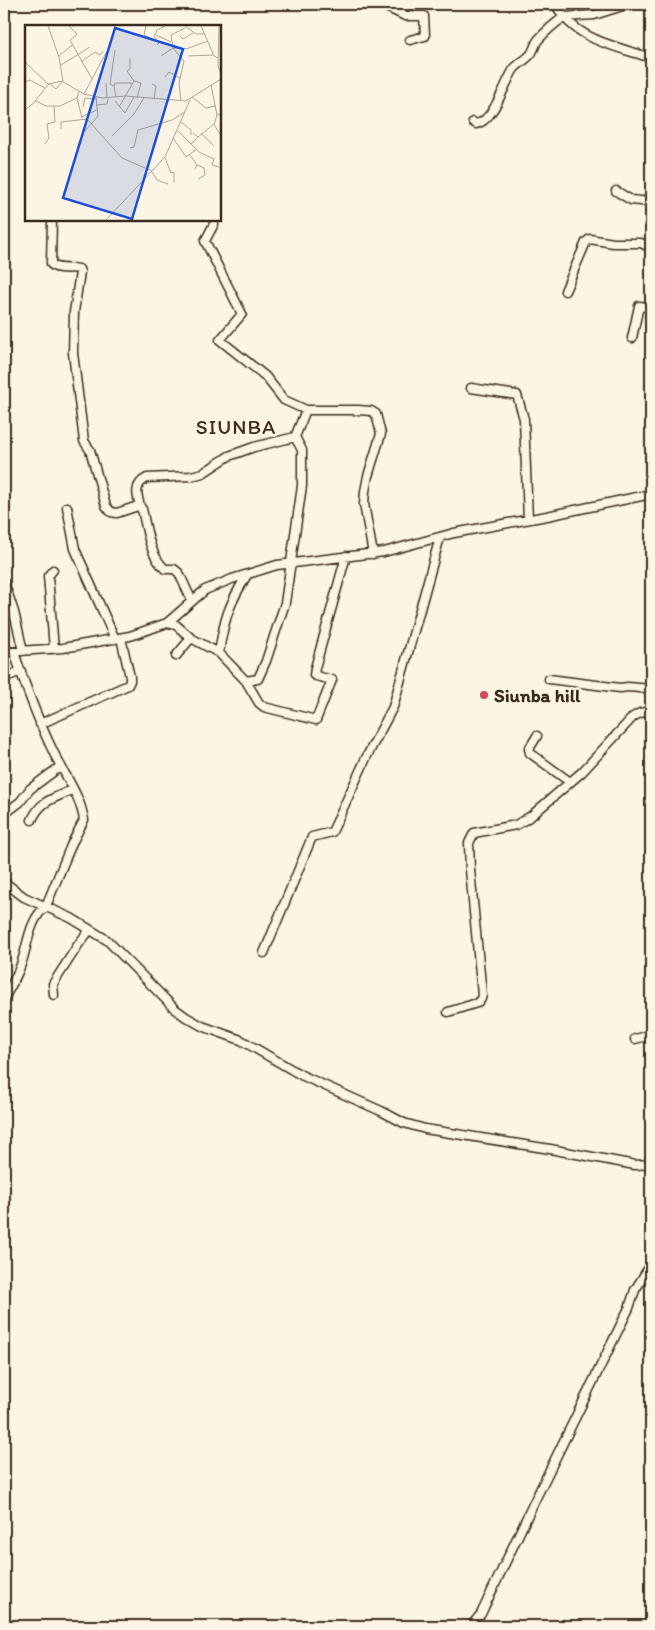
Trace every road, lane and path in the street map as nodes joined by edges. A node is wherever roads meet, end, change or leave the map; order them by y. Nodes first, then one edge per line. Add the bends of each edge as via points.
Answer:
1 (380, 4) edge
2 (555, 4) edge
3 (629, 4) edge
4 (564, 17) junction
5 (410, 40) dead end
6 (651, 58) edge
7 (473, 122) dead end
8 (616, 191) dead end
9 (651, 202) edge
10 (52, 221) edge
11 (214, 224) dead end
12 (651, 248) edge
13 (564, 291) dead end
14 (651, 307) edge
15 (632, 338) dead end
16 (471, 388) dead end
17 (306, 410) junction
18 (295, 437) junction
19 (651, 494) edge
20 (67, 507) dead end
21 (141, 509) junction
22 (528, 519) junction
23 (440, 537) junction
24 (373, 554) junction
25 (346, 556) junction
26 (290, 564) junction
27 (53, 570) dead end
28 (247, 575) junction
29 (4, 582) edge
30 (192, 601) junction
31 (167, 623) junction
32 (118, 638) junction
33 (191, 638) junction
34 (54, 648) junction
35 (23, 651) junction
36 (4, 652) edge
37 (14, 652) junction
38 (219, 653) junction
39 (176, 656) dead end
40 (20, 671) junction
41 (4, 678) edge
42 (549, 679) dead end
43 (246, 681) junction
44 (651, 690) edge
45 (651, 711) edge
46 (40, 724) junction
47 (537, 736) dead end
48 (61, 766) junction
49 (570, 782) junction
50 (73, 789) junction
51 (4, 814) edge
52 (32, 820) dead end
53 (4, 882) edge
54 (46, 906) junction
55 (90, 930) junction
56 (264, 953) dead end
57 (54, 995) dead end
58 (4, 999) edge
59 (448, 1012) dead end
60 (651, 1035) edge
61 (635, 1039) dead end
62 (651, 1164) edge
63 (651, 1264) edge
64 (471, 1626) edge

1 - 5 street via 405,16 424,16 425,36
2 - 4 street
3 - 4 street via 594,15
4 - 6 street via 597,41
4 - 7 street via 553,24 530,54 514,68 490,116 481,124
8 - 9 street via 631,200
10 - 21 street via 51,264 57,268 79,269 80,272 74,312 73,354 84,440 90,450 106,506 117,513 138,506
11 - 17 street via 205,240 242,314 220,340 265,376 284,400
12 - 13 street via 641,243 590,239
14 - 15 street via 639,306
16 - 22 street via 517,396 524,419
17 - 18 street
17 - 24 street via 358,410 376,414 381,434 368,476 364,504
18 - 21 street via 229,456 203,473 147,478 136,488
18 - 26 street via 302,450 302,486
19 - 22 street
20 - 32 street via 75,549
21 - 30 street via 148,540 158,562 179,573
22 - 23 street
23 - 24 street
23 - 56 street via 393,707 332,832 312,837
24 - 25 street
25 - 26 street
25 - 43 street via 315,668 314,675 332,680 316,720 264,707 258,703
26 - 28 street via 276,565
26 - 43 street via 285,602 266,660 258,679
27 - 34 street via 48,576
28 - 30 street via 205,590
28 - 38 street via 224,622
29 - 35 street
30 - 31 street
31 - 32 street
31 - 33 street via 176,625
32 - 34 street
32 - 46 street via 130,677 128,685
33 - 38 street
33 - 39 street
34 - 35 street
35 - 37 street
36 - 37 street
37 - 40 street
38 - 43 street
40 - 41 street
40 - 46 street
42 - 44 street
45 - 49 street via 633,716 610,744
46 - 48 street
47 - 49 street via 530,753
48 - 50 street
48 - 51 street
49 - 59 street via 532,816 516,825 474,833 469,843 470,870 482,995 476,1003
50 - 52 street via 42,804
50 - 54 street via 83,822
53 - 54 street via 24,897
54 - 55 street
54 - 58 street via 39,912 21,967
55 - 57 street via 53,984
55 - 62 street via 119,951 186,1018 241,1040 301,1075 404,1123 635,1165
60 - 61 street
63 - 64 street via 635,1290 481,1614

